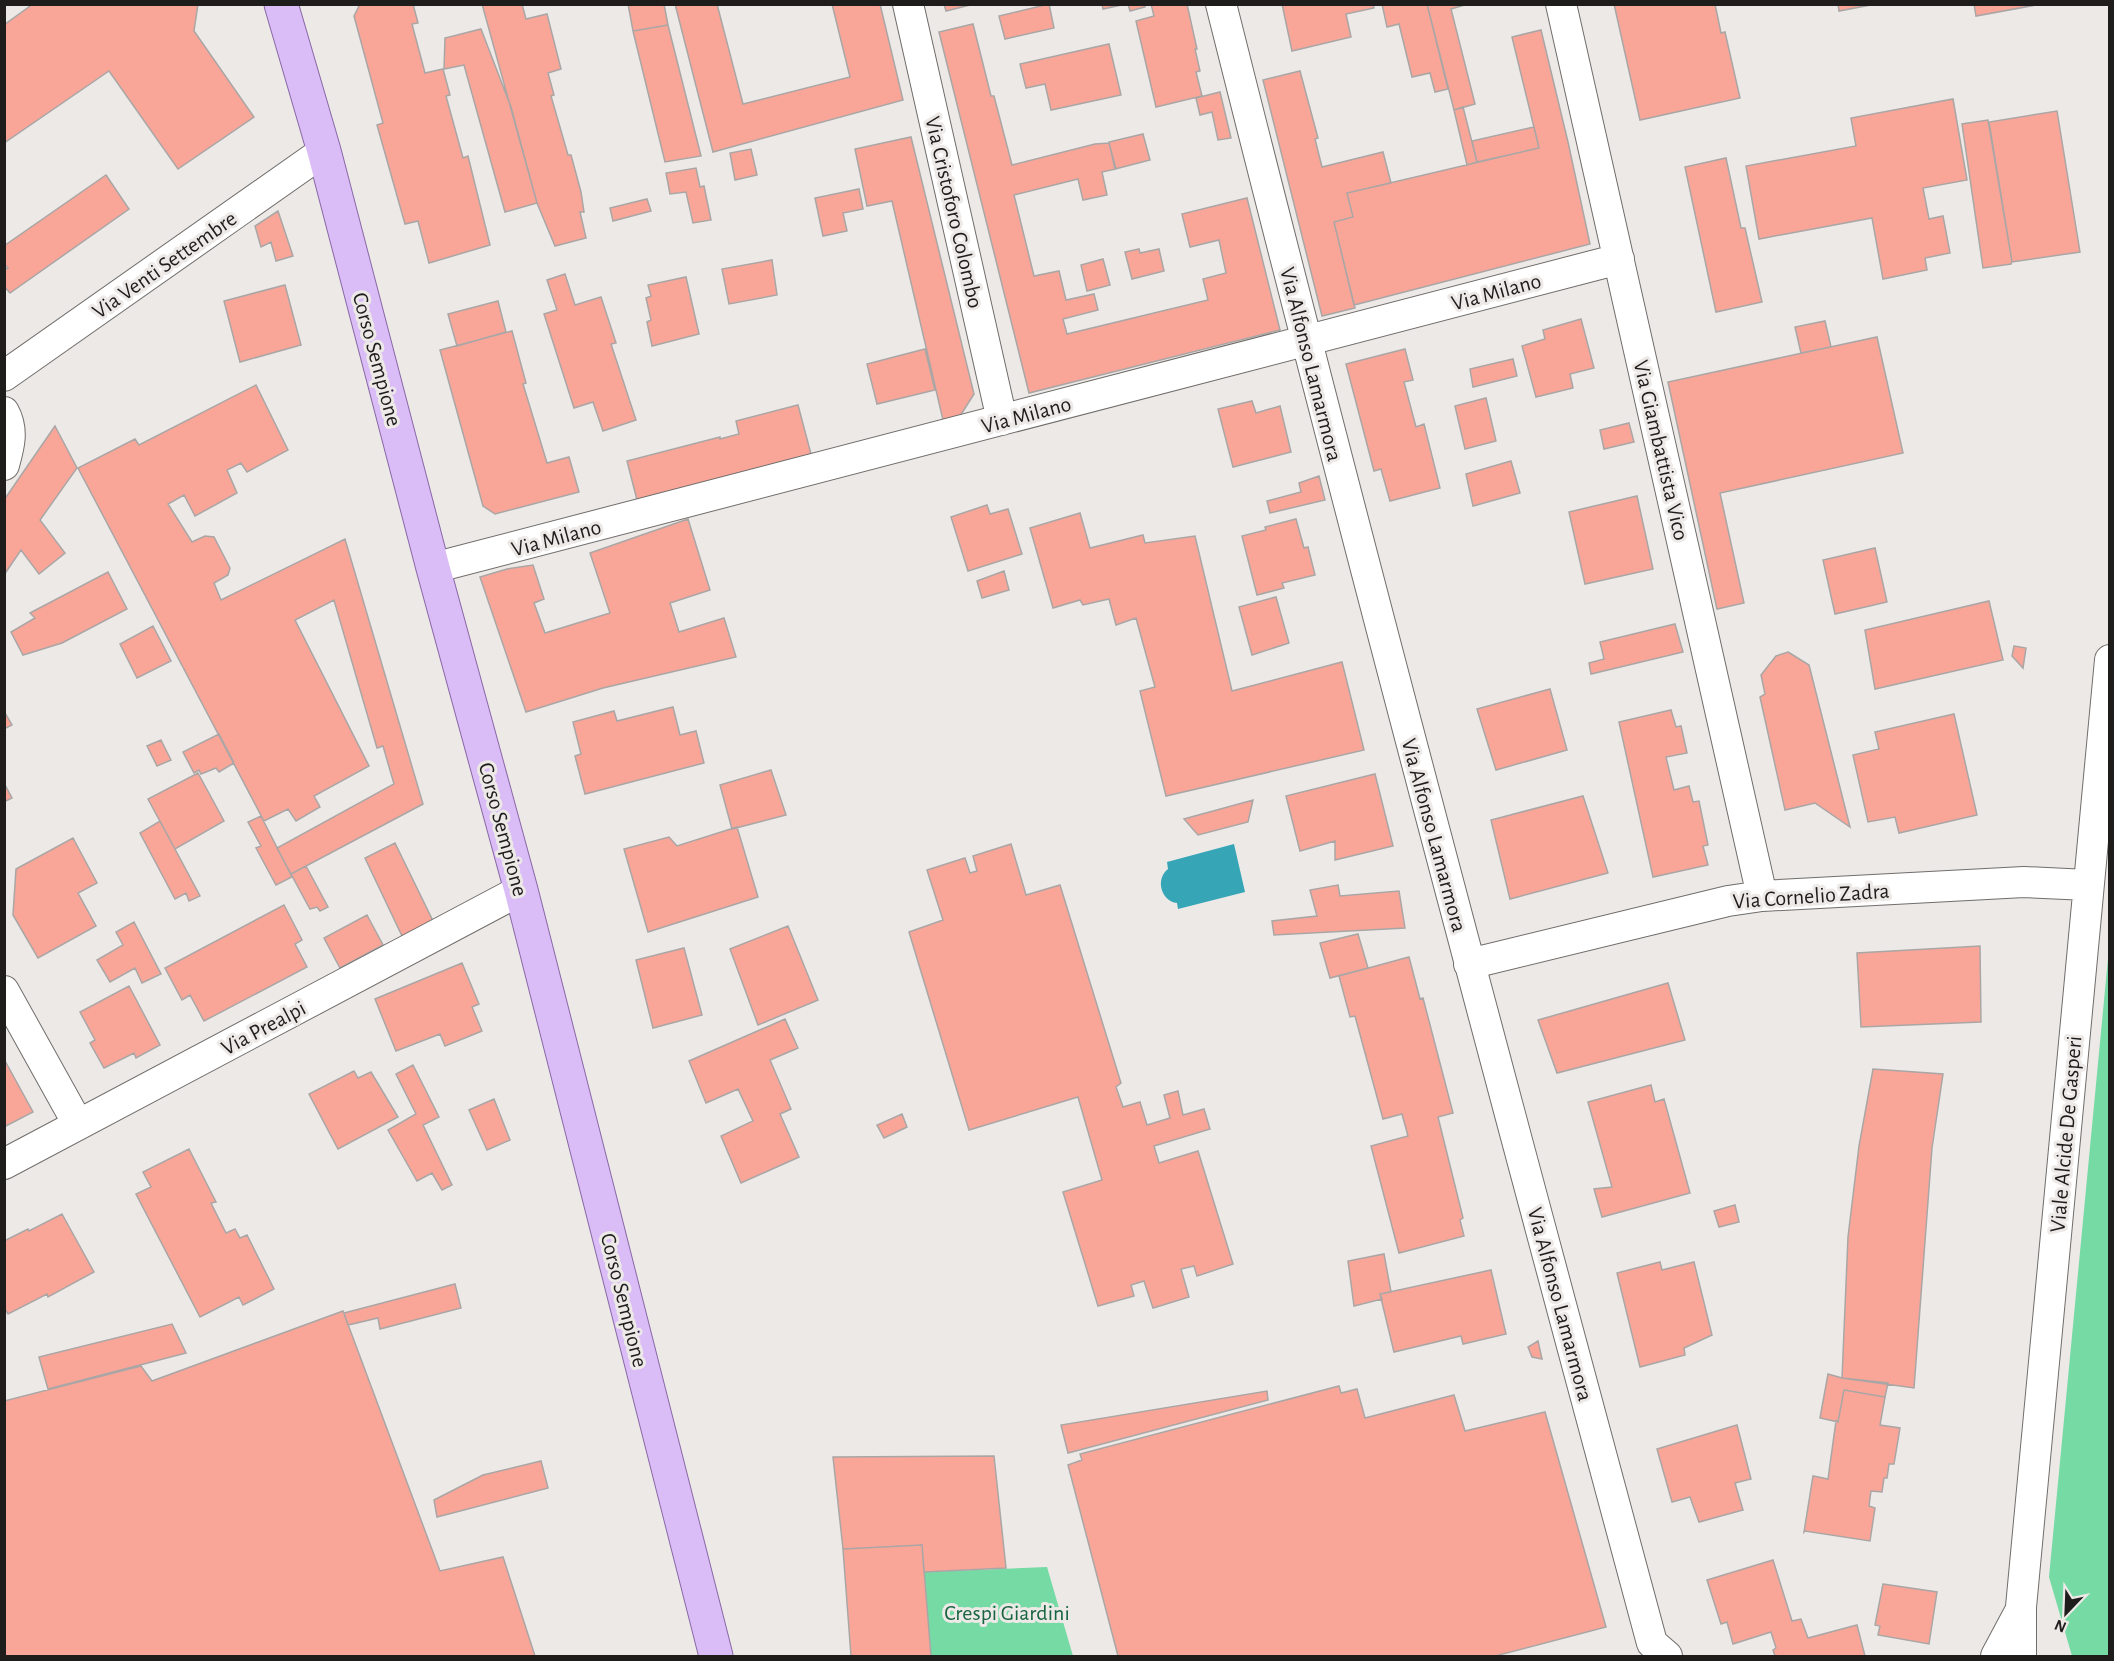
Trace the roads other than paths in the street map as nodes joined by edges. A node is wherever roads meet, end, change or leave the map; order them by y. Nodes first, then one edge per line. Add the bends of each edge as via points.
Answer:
1 (281, 4) edge
2 (908, 4) edge
3 (1221, 4) edge
4 (1562, 4) edge
5 (324, 152) junction
6 (1619, 259) junction
7 (1306, 341) junction
8 (4, 376) edge
9 (4, 412) edge
10 (1002, 420) junction
11 (4, 465) edge
12 (433, 568) junction
13 (2109, 660) edge
14 (2088, 885) junction
15 (521, 890) junction
16 (1762, 896) junction
17 (1469, 964) junction
18 (4, 991) edge
19 (78, 1124) junction
20 (4, 1164) edge
21 (2021, 1608) junction
22 (716, 1656) edge
23 (1667, 1656) edge
24 (1996, 1656) edge
25 (2021, 1656) edge
26 (2041, 1656) edge

1 - 5 main road, Corso Sempione
2 - 10 street, Via Cristoforo Colombo
3 - 7 street, Via Alfonso Lamarmora
4 - 6 street, Via Giambattista Vico
5 - 8 street, Via Venti Settembre
5 - 12 main road, Corso Sempione
6 - 7 street, Via Milano
6 - 16 street, Via Giambattista Vico
7 - 10 street, Via Milano
7 - 17 street, Via Alfonso Lamarmora
9 - 11 street via 11,441
10 - 12 street, Via Milano
12 - 15 main road, Corso Sempione
13 - 14 street, Viale Alcide De Gasperi
14 - 16 street, Via Cornelio Zadra via 2024,882
14 - 21 street, Viale Alcide De Gasperi
15 - 19 street, Via Prealpi
15 - 22 main road, Corso Sempione
16 - 17 street, Via Cornelio Zadra
17 - 23 street, Via Alfonso Lamarmora via 1652,1643
18 - 19 street
19 - 20 street, Via Prealpi
21 - 24 street, Viale Alcide De Gasperi
21 - 25 street, Viale Alcide De Gasperi
21 - 26 street, Viale Alcide De Gasperi

